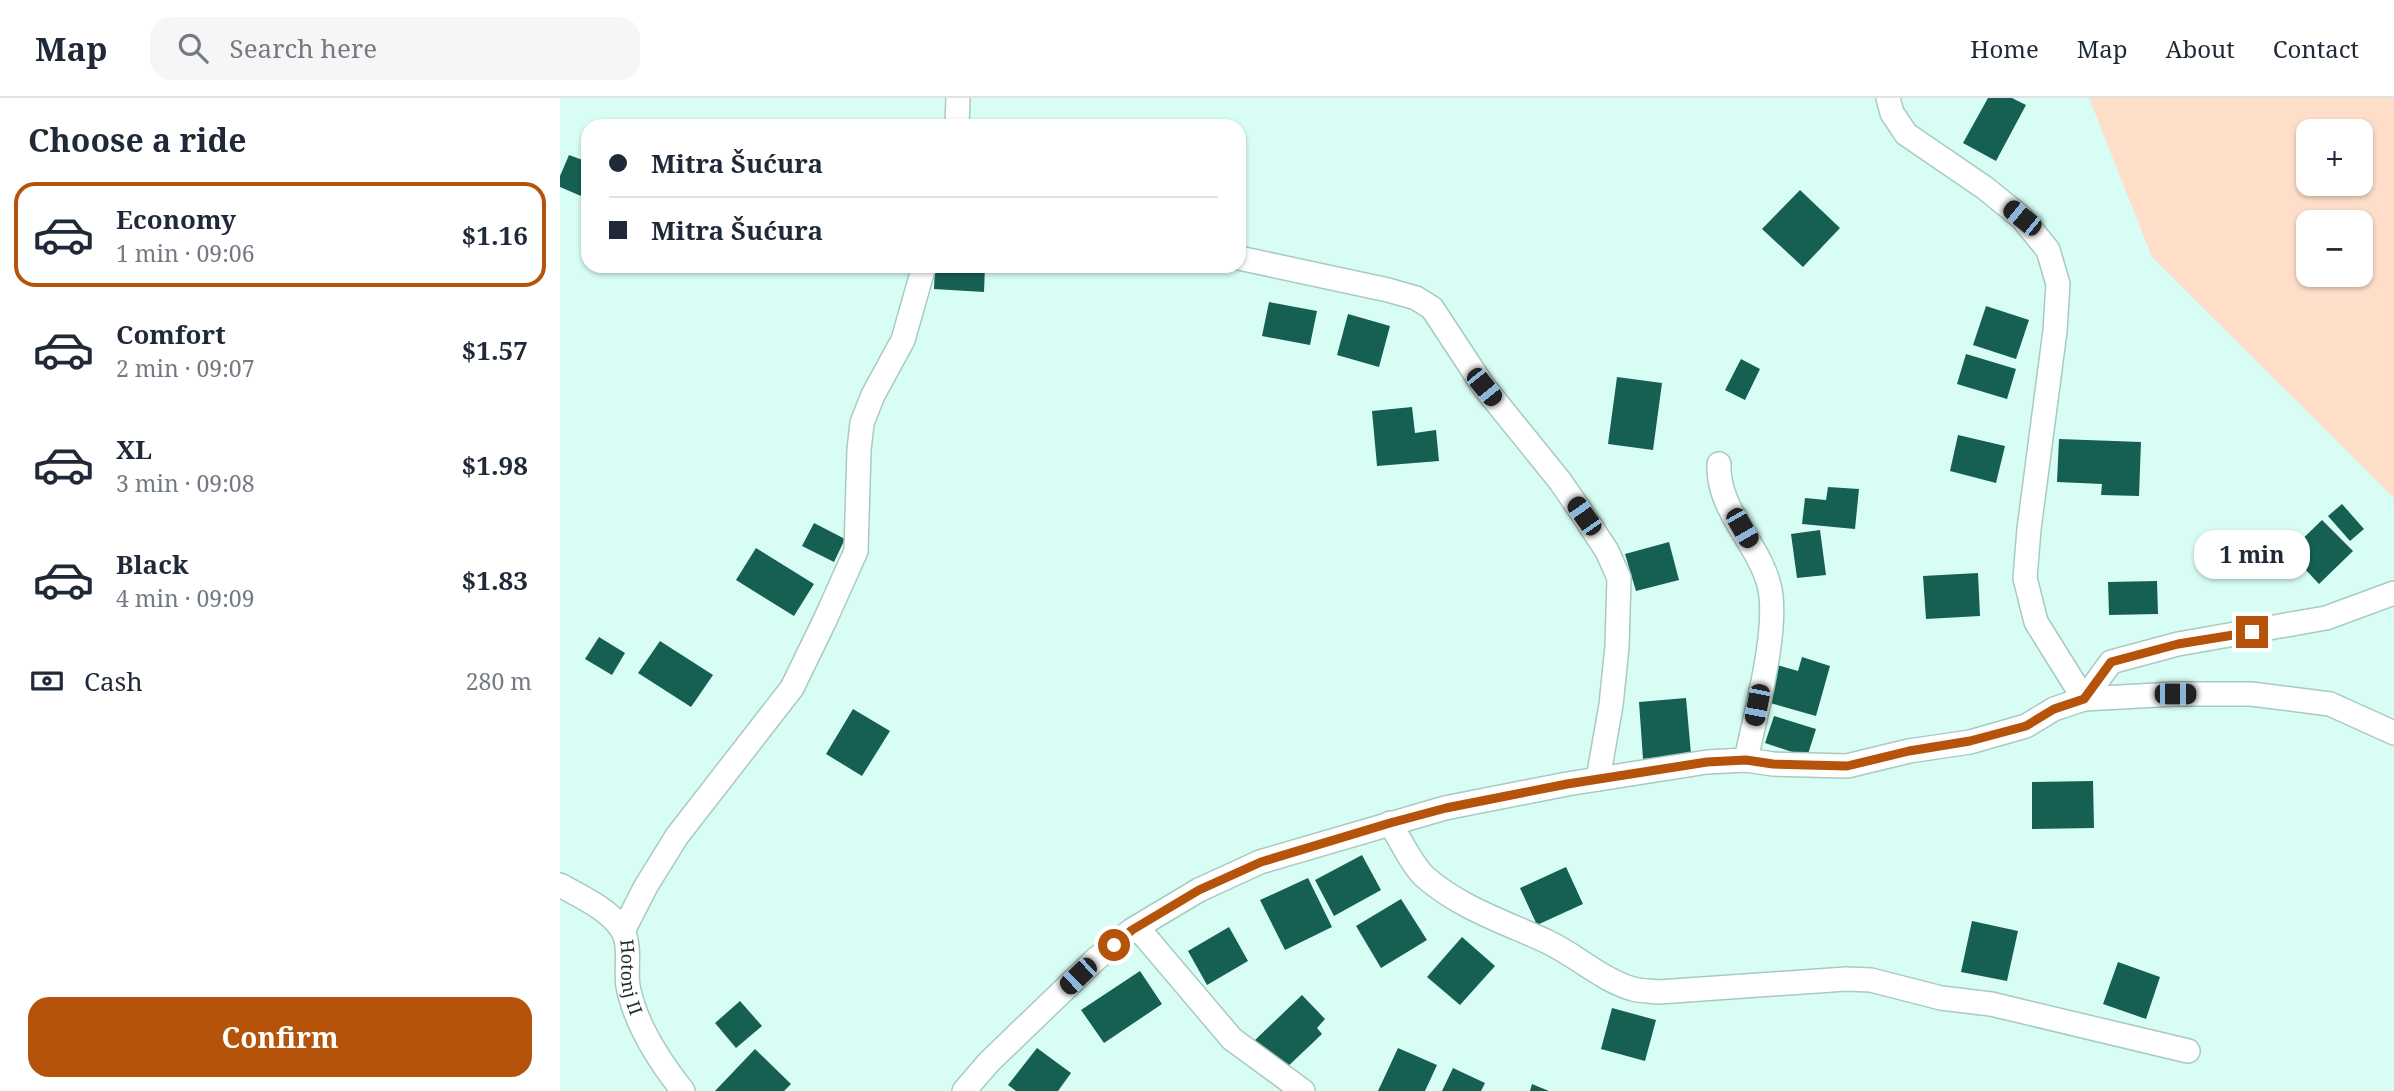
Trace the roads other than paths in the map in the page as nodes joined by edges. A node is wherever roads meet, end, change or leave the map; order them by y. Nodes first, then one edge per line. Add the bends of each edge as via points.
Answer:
1 (958, 98) edge
2 (1888, 98) edge
3 (957, 119) edge
4 (1246, 260) edge
5 (921, 273) edge
6 (1719, 464) dead end
7 (2394, 593) edge
8 (2084, 699) junction
9 (2394, 733) edge
10 (1746, 760) junction
11 (1598, 779) junction
12 (1390, 823) junction
13 (560, 885) edge
14 (1137, 927) junction
15 (624, 931) junction
16 (2189, 1051) dead end
17 (682, 1091) edge
18 (964, 1091) edge
19 (1303, 1091) edge

1 - 3 street
2 - 8 street via 1906,134 2022,218 2048,250 2057,284 2055,331 2025,578 2036,622
4 - 11 street via 1388,290 1432,308 1484,387 1584,516 1619,578 1617,648
5 - 15 street via 903,341 862,423 858,531 851,563 792,688 677,836
6 - 10 street via 1725,501 1760,560 1770,587 1768,650
7 - 8 street via 2326,618 2178,644 2111,662
8 - 9 street via 2251,694 2330,704
8 - 10 street via 2054,709 2026,726 1847,766
10 - 11 street
11 - 12 street
12 - 14 street via 1261,862 1199,890
12 - 16 street via 1423,875 1452,897 1633,989 1659,992 1871,980 1941,998 1991,1003
13 - 15 street, Hotonj II via 611,916
14 - 18 street via 1096,959
14 - 19 street via 1232,1039
15 - 17 street, Hotonj II via 628,986 641,1023

